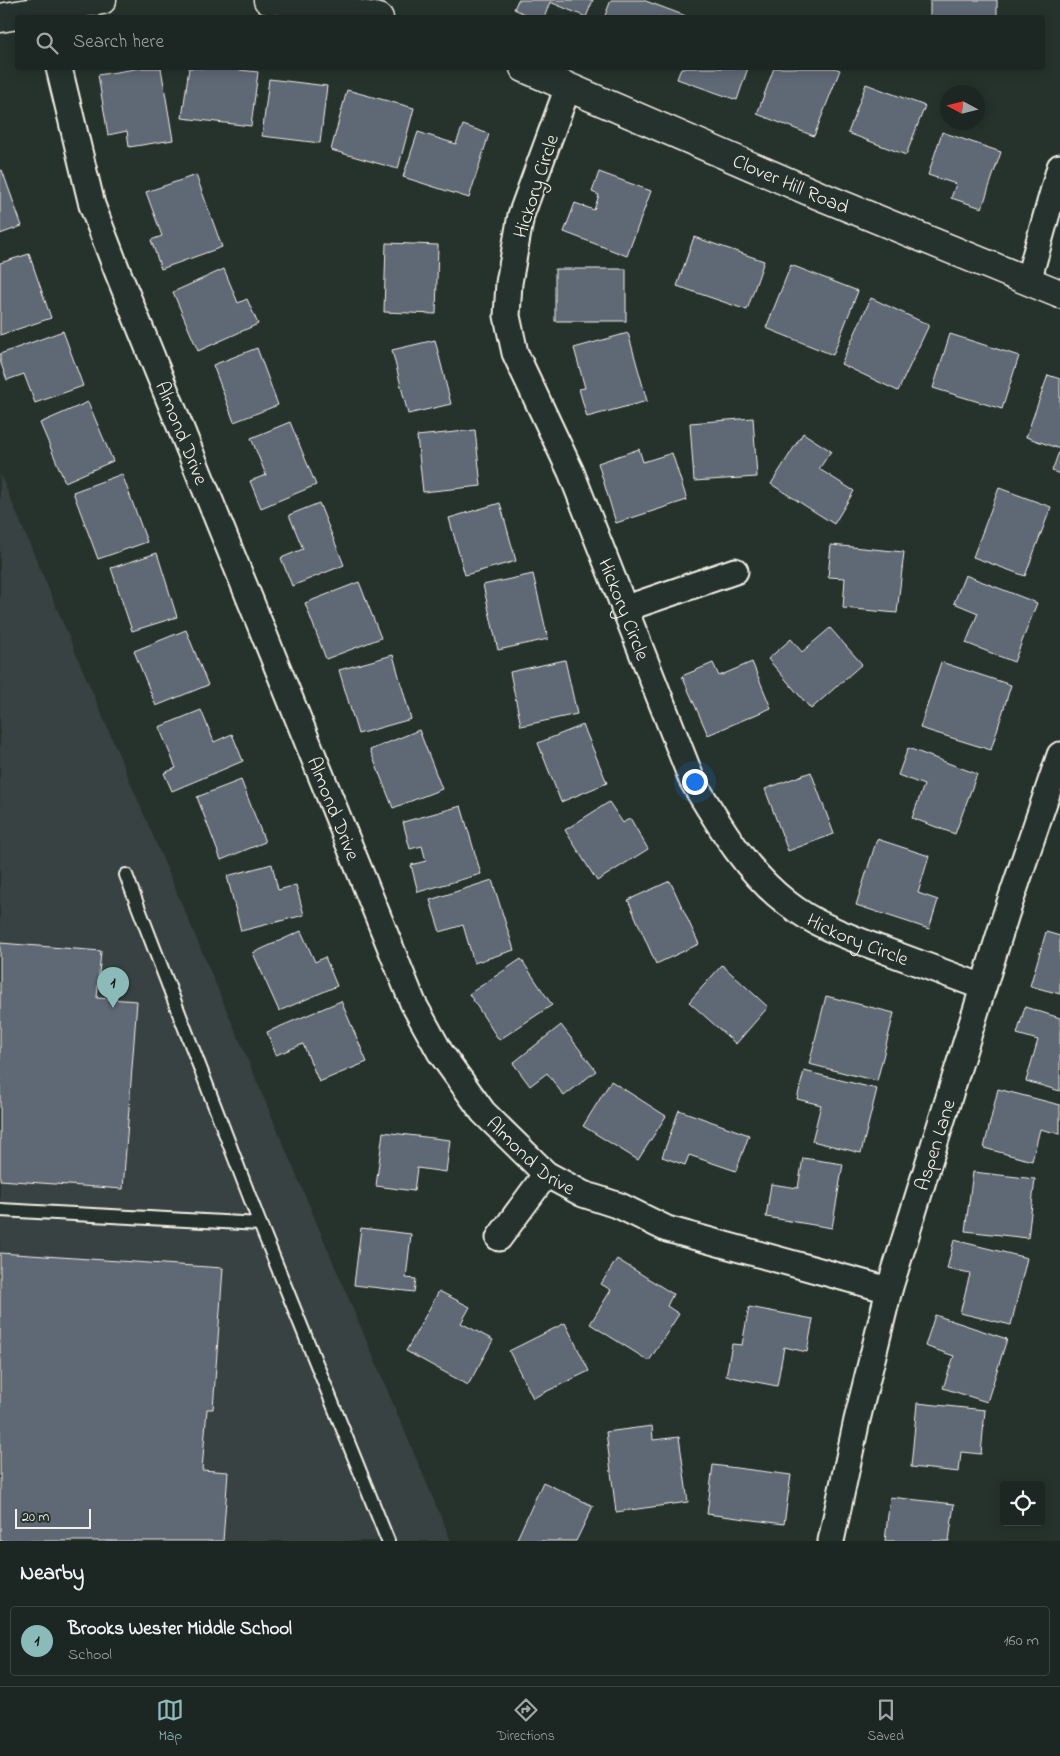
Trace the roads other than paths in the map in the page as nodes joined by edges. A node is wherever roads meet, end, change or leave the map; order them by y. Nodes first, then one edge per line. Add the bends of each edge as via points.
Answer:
1 (102, 0) edge
2 (268, 0) edge
3 (49, 9) edge
4 (15, 15) edge
5 (16, 15) edge
6 (363, 15) edge
7 (0, 18) edge
8 (59, 70) edge
9 (529, 70) edge
10 (568, 87) junction
11 (1060, 166) edge
12 (1028, 281) junction
13 (1060, 294) edge
14 (735, 571) dead end
15 (624, 609) junction
16 (1060, 755) edge
17 (126, 875) dead end
18 (983, 987) junction
19 (546, 1174) junction
20 (0, 1210) edge
21 (260, 1224) junction
22 (500, 1238) dead end
23 (889, 1290) junction
24 (388, 1541) edge
25 (831, 1541) edge

1 - 3 street
2 - 6 street
3 - 5 street
4 - 7 street
8 - 19 street, Almond Drive via 92,205 114,265 413,1002 440,1052 483,1112
9 - 10 street, Clover Hill Road
10 - 12 street, Clover Hill Road via 818,196
10 - 15 street, Hickory Circle via 521,215 509,283 507,316 515,353 571,472
11 - 12 street
12 - 13 street, Clover Hill Road
14 - 15 street
15 - 18 street, Hickory Circle via 692,780 720,826 757,876 786,903 814,921
16 - 18 street, Aspen Lane
17 - 21 lane
18 - 23 street, Aspen Lane
19 - 22 street
19 - 23 street, Almond Drive via 667,1229
20 - 21 lane
21 - 24 lane
23 - 25 street, Aspen Lane

